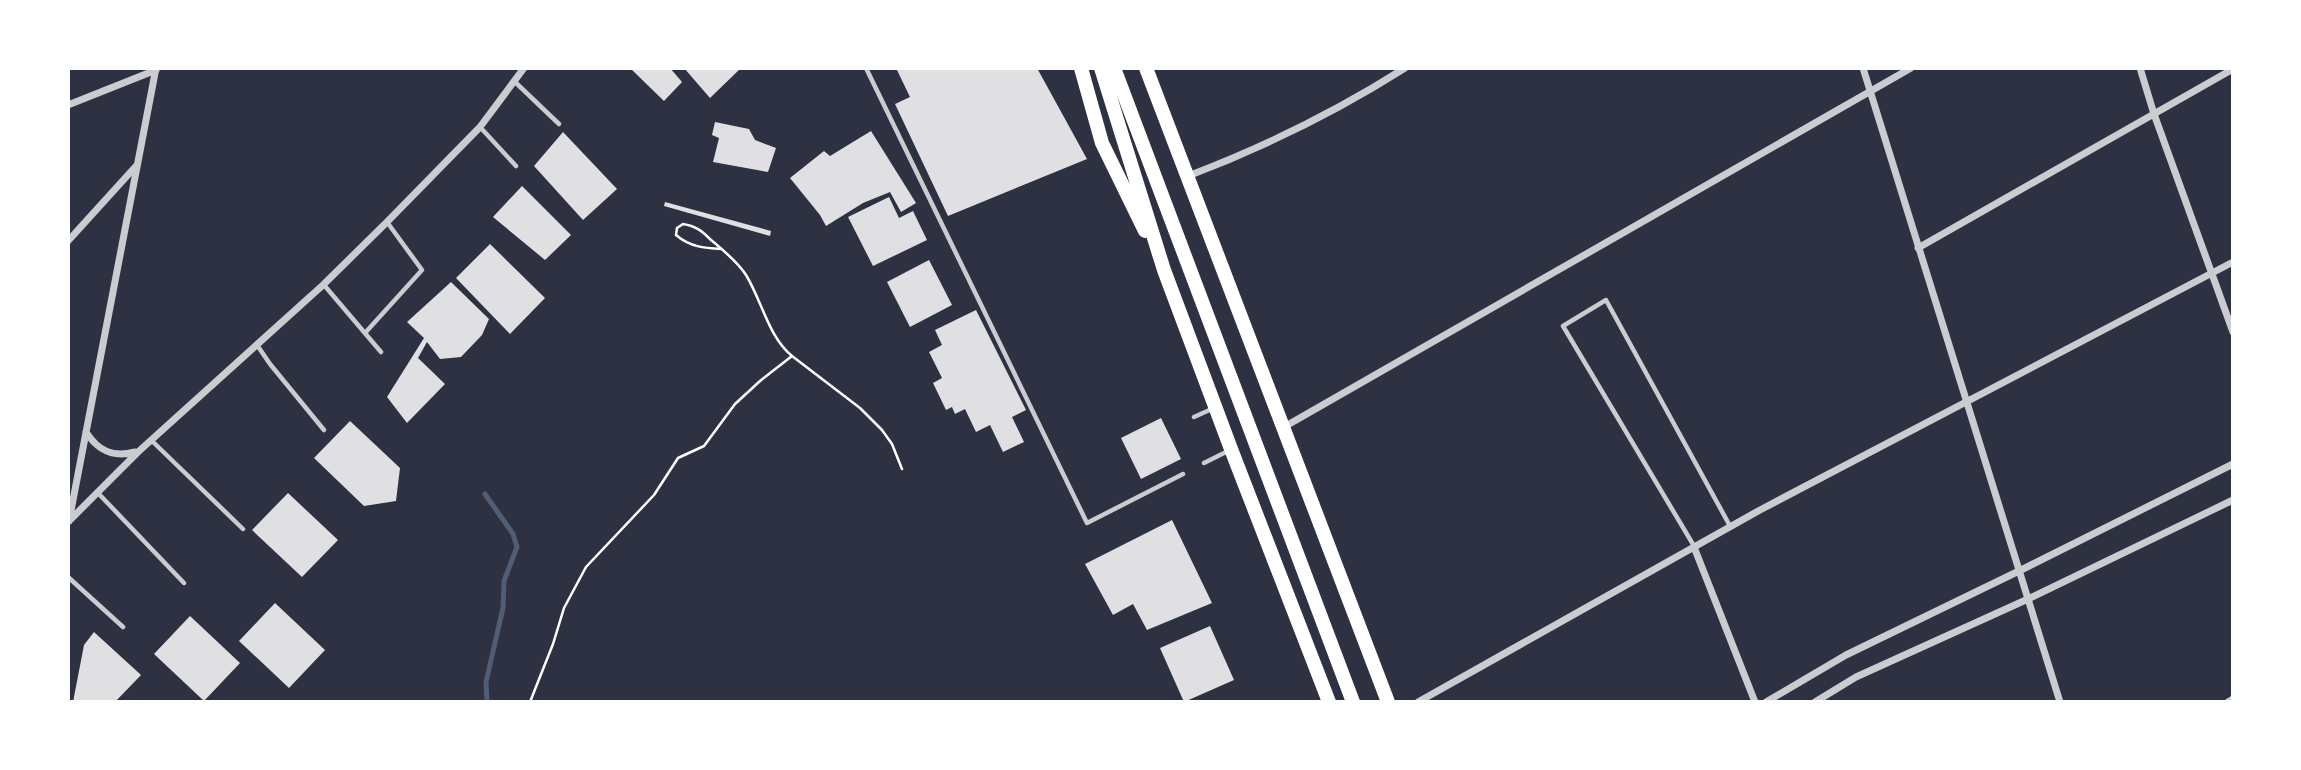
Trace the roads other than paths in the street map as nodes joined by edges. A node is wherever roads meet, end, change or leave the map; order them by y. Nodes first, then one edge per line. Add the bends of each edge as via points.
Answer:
1 (524, 68) edge
2 (866, 68) edge
3 (1081, 68) edge
4 (1101, 68) edge
5 (1114, 68) edge
6 (1146, 68) edge
7 (1385, 68) edge
8 (1405, 68) edge
9 (1863, 68) edge
10 (1911, 68) edge
11 (2140, 68) edge
12 (157, 69) edge
13 (2233, 69) edge
14 (1389, 79) junction
15 (514, 81) junction
16 (1870, 91) junction
17 (68, 105) edge
18 (2154, 114) junction
19 (559, 124) dead end
20 (480, 127) junction
21 (137, 165) junction
22 (516, 166) dead end
23 (1188, 176) junction
24 (387, 222) junction
25 (68, 241) edge
26 (1918, 248) junction
27 (2233, 262) edge
28 (1164, 270) junction
29 (2211, 275) junction
30 (323, 285) junction
31 (365, 332) junction
32 (2233, 332) edge
33 (257, 345) junction
34 (381, 352) dead end
35 (1967, 403) junction
36 (1215, 407) junction
37 (1194, 417) dead end
38 (1284, 427) junction
39 (324, 430) dead end
40 (86, 432) junction
41 (151, 440) junction
42 (1231, 449) junction
43 (138, 452) junction
44 (1204, 463) dead end
45 (2233, 464) edge
46 (1183, 474) dead end
47 (98, 493) junction
48 (2233, 500) edge
49 (68, 523) edge
50 (1730, 527) junction
51 (243, 529) dead end
52 (1694, 547) junction
53 (2020, 571) junction
54 (68, 577) edge
55 (184, 583) dead end
56 (2028, 599) junction
57 (123, 627) dead end
58 (2233, 699) edge
59 (1329, 702) edge
60 (1353, 702) edge
61 (1388, 702) edge
62 (1418, 702) edge
63 (1755, 702) edge
64 (1766, 702) edge
65 (1815, 702) edge
66 (2060, 702) edge
67 (2228, 702) edge

1 - 15 street
2 - 46 lane via 1087,523
3 - 28 main road via 1102,143
4 - 28 main road
5 - 60 main road
6 - 23 main road
7 - 14 street
8 - 14 street
9 - 16 street
10 - 16 street
11 - 18 street
12 - 17 street
12 - 21 street
13 - 18 street
14 - 23 street via 1294,132
15 - 19 lane
15 - 20 street
16 - 26 street
16 - 38 street
18 - 26 street
18 - 29 street
20 - 22 lane
20 - 24 street
21 - 25 street
21 - 40 street
23 - 38 main road
24 - 30 street
24 - 31 lane via 422,270
26 - 35 street
27 - 29 street
28 - 36 main road
29 - 32 street
29 - 35 street
30 - 31 lane
30 - 33 street
31 - 34 lane
33 - 39 lane
33 - 41 street
35 - 50 street
35 - 53 street
36 - 37 lane
36 - 42 main road
38 - 61 main road
40 - 43 street via 109,453
40 - 49 street
41 - 43 street
41 - 51 lane
42 - 44 lane
42 - 59 main road
43 - 47 street
45 - 53 street
47 - 49 street
47 - 55 lane
48 - 56 street
50 - 52 street
50 - 52 lane via 1606,300 1563,326
52 - 62 street
52 - 63 street
53 - 56 street
53 - 64 street via 1846,655
54 - 57 lane
56 - 65 street via 1856,677
56 - 66 street
58 - 67 street

